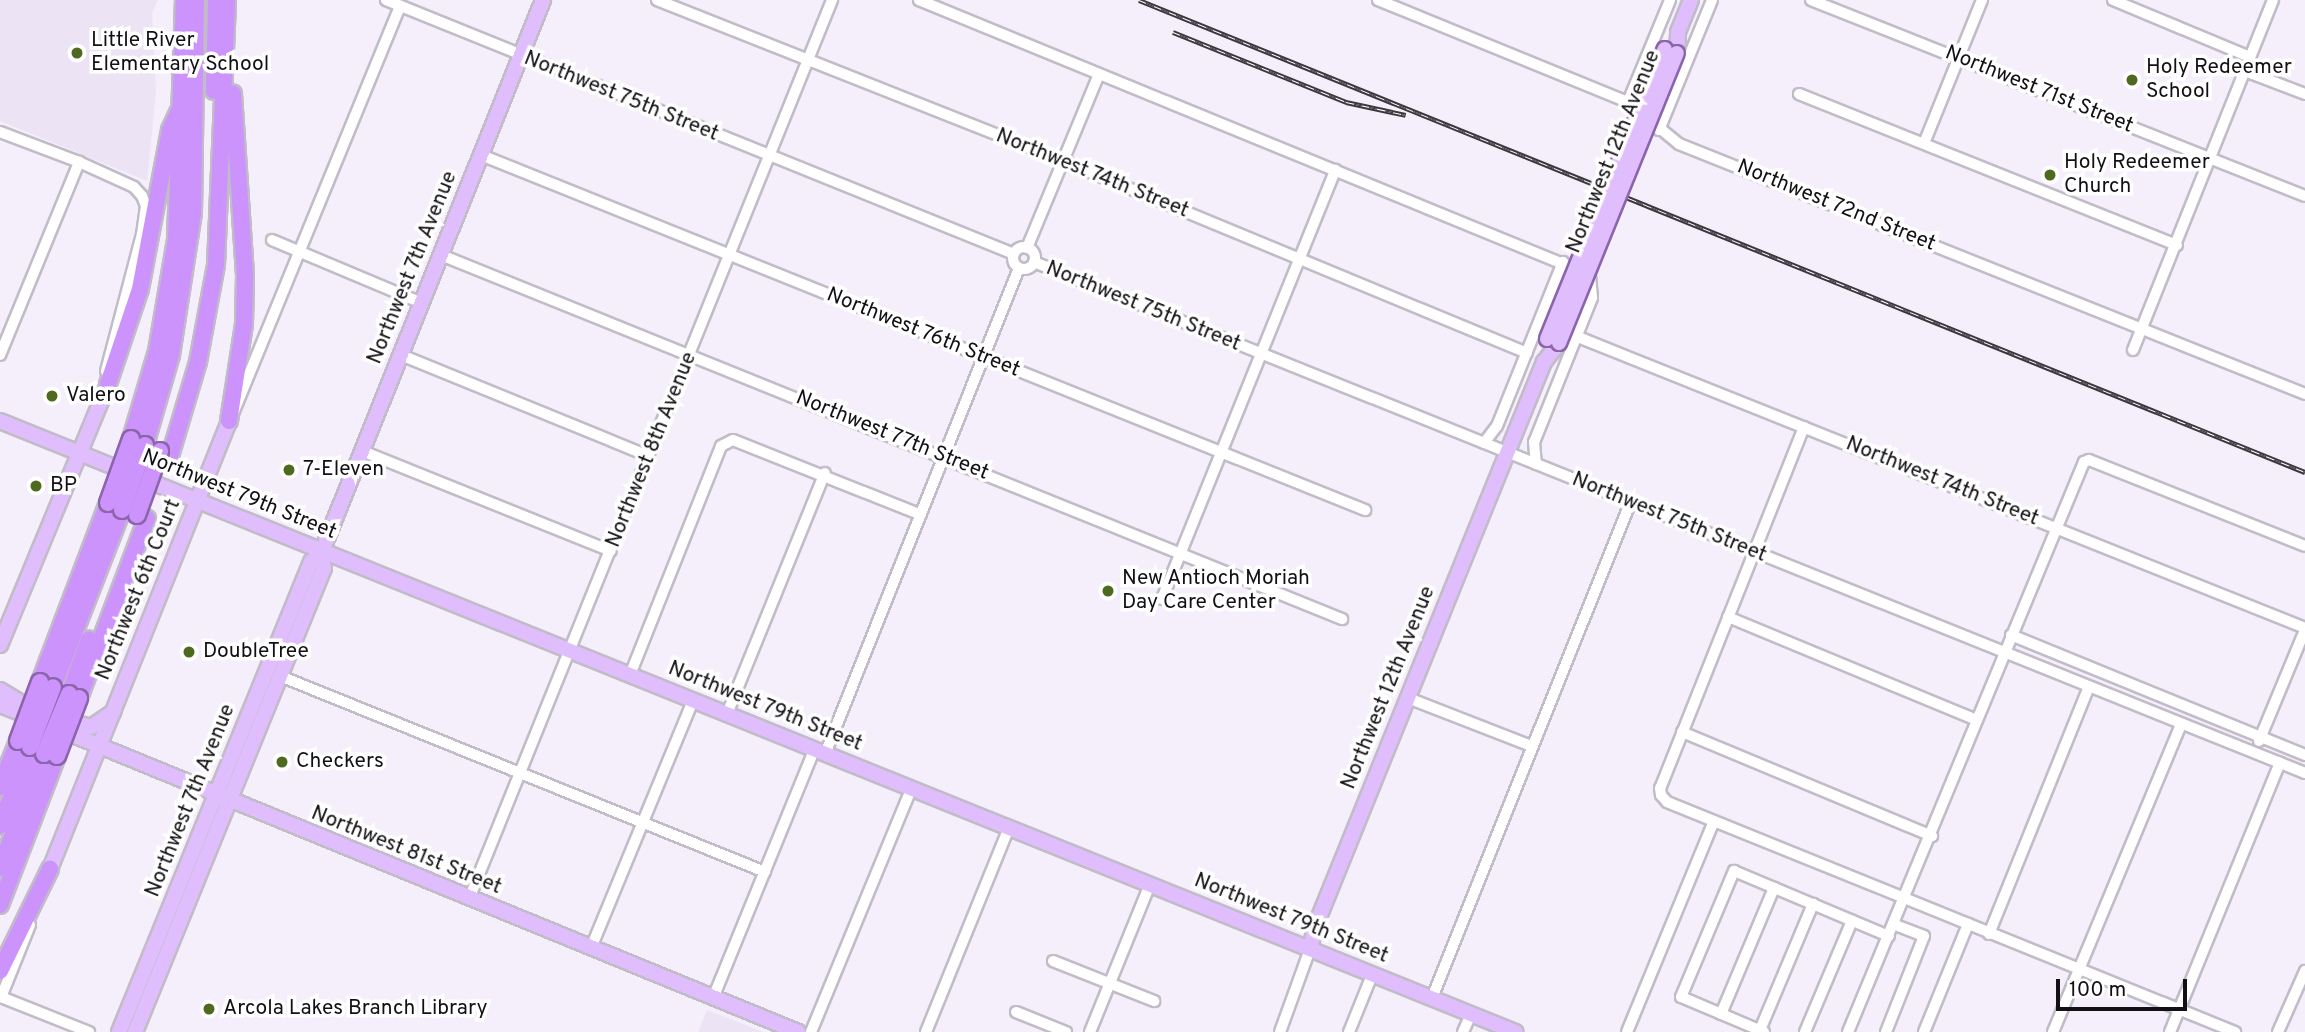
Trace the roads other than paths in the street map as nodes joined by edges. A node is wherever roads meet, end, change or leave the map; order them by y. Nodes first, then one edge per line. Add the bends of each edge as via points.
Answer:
1 (184, 0) edge
2 (197, 0) edge
3 (216, 0) edge
4 (227, 0) edge
5 (386, 0) edge
6 (543, 0) edge
7 (657, 0) edge
8 (832, 0) edge
9 (919, 0) edge
10 (1378, 0) edge
11 (1670, 0) edge
12 (1691, 0) edge
13 (1712, 0) edge
14 (1811, 0) edge
15 (1982, 0) edge
16 (2113, 0) edge
17 (2273, 0) edge
18 (1403, 5) edge
19 (400, 6) junction
20 (227, 17) junction
21 (521, 56) junction
22 (1958, 57) junction
23 (2250, 57) junction
24 (808, 61) junction
25 (2245, 71) junction
26 (1099, 74) junction
27 (1799, 94) dead end
28 (2305, 94) edge
29 (1628, 102) junction
30 (181, 106) junction
31 (1659, 131) junction
32 (0, 132) edge
33 (1925, 141) junction
34 (481, 155) junction
35 (770, 156) junction
36 (2211, 158) junction
37 (1063, 161) junction
38 (79, 162) junction
39 (1335, 170) junction
40 (2305, 197) edge
41 (272, 240) dead end
42 (2176, 245) junction
43 (1027, 248) junction
44 (300, 252) junction
45 (1014, 254) junction
46 (441, 255) junction
47 (730, 256) junction
48 (1299, 260) junction
49 (1034, 262) junction
50 (1563, 262) junction
51 (1019, 268) junction
52 (422, 303) junction
53 (2144, 328) junction
54 (1578, 337) junction
55 (2133, 350) dead end
56 (1527, 353) junction
57 (1261, 354) junction
58 (0, 355) edge
59 (401, 355) junction
60 (690, 355) junction
61 (984, 358) junction
62 (108, 384) junction
63 (2305, 394) edge
64 (0, 421) edge
65 (229, 421) junction
66 (1804, 427) junction
67 (1484, 443) junction
68 (152, 448) junction
69 (362, 452) junction
70 (1221, 453) junction
71 (1508, 453) junction
72 (79, 454) junction
73 (649, 456) junction
74 (945, 458) junction
75 (1536, 464) junction
76 (825, 473) junction
77 (197, 501) junction
78 (1631, 501) junction
79 (1365, 510) dead end
80 (128, 512) junction
81 (921, 515) junction
82 (2055, 528) junction
83 (2305, 546) edge
84 (322, 551) junction
85 (611, 551) junction
86 (1754, 552) junction
87 (1181, 553) junction
88 (1162, 599) dead end
89 (1728, 617) junction
90 (1342, 619) dead end
91 (2305, 629) edge
92 (2011, 635) junction
93 (0, 645) edge
94 (570, 651) junction
95 (2004, 652) junction
96 (630, 675) junction
97 (280, 677) junction
98 (2090, 687) junction
99 (0, 690) edge
100 (1408, 698) junction
101 (693, 701) junction
102 (0, 705) edge
103 (113, 712) junction
104 (727, 714) junction
105 (1977, 720) junction
106 (2181, 724) junction
107 (1682, 732) junction
108 (2261, 737) junction
109 (1531, 746) junction
110 (101, 748) junction
111 (37, 750) junction
112 (820, 752) junction
113 (2254, 753) junction
114 (2305, 755) edge
115 (2280, 763) junction
116 (519, 772) junction
117 (2305, 773) edge
118 (0, 787) edge
119 (911, 789) junction
120 (223, 798) junction
121 (1714, 821) junction
122 (642, 823) junction
123 (0, 826) edge
124 (1009, 828) junction
125 (1932, 836) junction
126 (0, 868) edge
127 (50, 870) junction
128 (765, 872) junction
129 (1150, 884) junction
130 (1774, 888) junction
131 (469, 899) junction
132 (1903, 899) junction
133 (1813, 904) junction
134 (0, 905) edge
135 (1852, 921) junction
136 (1893, 923) junction
137 (1968, 924) junction
138 (1989, 934) junction
139 (1889, 936) junction
140 (591, 948) junction
141 (1310, 949) junction
142 (1053, 961) dead end
143 (2079, 970) junction
144 (0, 971) edge
145 (2305, 971) edge
146 (1372, 975) junction
147 (1110, 984) junction
148 (1, 997) edge
149 (713, 998) junction
150 (1432, 998) junction
151 (1154, 1001) dead end
152 (2179, 1010) junction
153 (1016, 1012) dead end
154 (1471, 1014) junction
155 (1721, 1014) junction
156 (1762, 1031) edge
157 (89, 1032) edge
158 (120, 1032) edge
159 (135, 1032) edge
160 (797, 1032) edge
161 (811, 1032) edge
162 (926, 1032) edge
163 (1066, 1032) edge
164 (1090, 1032) edge
165 (1280, 1032) edge
166 (1349, 1032) edge
167 (1463, 1032) edge
168 (1515, 1032) edge
169 (1627, 1032) edge
170 (1805, 1032) edge
171 (1848, 1032) edge
172 (1886, 1032) edge
173 (1924, 1032) edge
174 (2053, 1032) edge
175 (2170, 1032) edge
176 (2235, 1032) edge
177 (2278, 1032) edge

1 - 30 highway
2 - 68 highway via 192,225
3 - 68 highway via 205,265 184,374
4 - 20 highway
5 - 19 street, Northwest 75th Street
6 - 21 main road, Northwest 7th Avenue
7 - 24 street, Northwest 74th Street
8 - 24 street, Northwest 8th Avenue
9 - 26 street
10 - 18 street, Northwest 72nd Street
11 - 29 street, Northwest 12th Avenue
12 - 71 main road, Northwest 12th Avenue, bridge
13 - 31 street, Northwest 12th Avenue
14 - 22 street, Northwest 71st Street
15 - 22 street
16 - 23 street
17 - 23 street
18 - 29 street, Northwest 72nd Street
19 - 21 street, Northwest 75th Street
19 - 44 street, Northwest 6th Court
20 - 65 highway via 246,275 244,324
20 - 68 highway via 216,265 198,362
21 - 34 main road, Northwest 7th Avenue
21 - 35 street, Northwest 75th Street
22 - 33 street
22 - 36 street, Northwest 71st Street
23 - 25 street
24 - 35 street, Northwest 8th Avenue
24 - 37 street, Northwest 74th Street
25 - 28 street
25 - 36 street
26 - 37 street
26 - 39 street
27 - 33 street
29 - 31 street, Northwest 72nd Street
30 - 62 highway via 170,130 140,289
30 - 68 highway via 178,214
31 - 53 street, Northwest 72nd Street via 1679,144
32 - 38 street
33 - 42 street
34 - 46 main road, Northwest 7th Avenue
34 - 47 street, Northwest 76th Street
35 - 45 street, Northwest 75th Street
35 - 47 street, Northwest 8th Avenue
36 - 40 street, Northwest 71st Street
36 - 42 street
37 - 43 street
37 - 48 street, Northwest 74th Street
38 - 58 street
38 - 62 street via 134,187 146,206 110,348
39 - 48 street
39 - 50 street
41 - 44 street
42 - 53 street
43 - 45 street
43 - 49 street
44 - 52 street
44 - 65 street, Northwest 6th Court
45 - 51 street
46 - 52 main road, Northwest 7th Avenue
46 - 60 street, Northwest 77th Street
47 - 60 street, Northwest 8th Avenue
47 - 61 street, Northwest 76th Street
48 - 56 street, Northwest 74th Street
48 - 57 street
49 - 51 street
49 - 57 street, Northwest 75th Street
50 - 54 street, Northwest 12th Avenue via 1593,280 1594,291
50 - 56 street, Northwest 12th Avenue
51 - 61 street
52 - 59 main road, Northwest 7th Avenue
53 - 55 street
53 - 63 street, Northwest 72nd Street
54 - 66 street, Northwest 74th Street
54 - 75 street, Northwest 12th Avenue via 1534,442
56 - 67 street, Northwest 12th Avenue via 1497,426
57 - 67 street, Northwest 75th Street
57 - 70 street
59 - 69 main road, Northwest 7th Avenue
59 - 73 street
60 - 73 street, Northwest 8th Avenue
60 - 74 street, Northwest 77th Street
61 - 70 street, Northwest 76th Street
61 - 74 street
62 - 72 main road
64 - 72 main road, Northwest 79th Street
65 - 77 main road, Northwest 6th Court
66 - 82 street, Northwest 74th Street
66 - 86 street
67 - 71 street, Northwest 75th Street
68 - 80 highway
68 - 80 highway, bridge
69 - 84 main road, Northwest 7th Avenue
69 - 85 street
70 - 79 street, Northwest 76th Street
70 - 87 street
71 - 75 street, Northwest 75th Street
71 - 100 main road, Northwest 12th Avenue
72 - 77 main road, Northwest 79th Street
72 - 93 main road
73 - 85 street, Northwest 8th Avenue
74 - 81 street
74 - 87 street, Northwest 77th Street
75 - 78 street, Northwest 75th Street
76 - 81 street
76 - 96 street via 733,440 722,446
76 - 104 street
77 - 84 main road, Northwest 79th Street
77 - 103 main road, Northwest 6th Court
78 - 86 street, Northwest 75th Street
78 - 109 street
80 - 111 highway, bridge via 46,685
80 - 111 highway, bridge via 74,696
81 - 112 street
82 - 83 street via 2089,460
82 - 91 street, Northwest 74th Street
82 - 92 street
84 - 94 main road, Northwest 79th Street
84 - 97 main road, Northwest 7th Avenue via 324,568
84 - 120 main road, Northwest 7th Avenue via 311,562
85 - 94 street, Northwest 8th Avenue
86 - 89 street
86 - 95 street, Northwest 75th Street
87 - 88 street
87 - 90 street, Northwest 77th Street
89 - 105 street
89 - 107 street
91 - 108 street
92 - 95 street
92 - 108 street
94 - 96 main road, Northwest 79th Street
94 - 116 street, Northwest 8th Avenue
95 - 98 street, Northwest 75th Street
95 - 105 street
96 - 101 main road, Northwest 79th Street
97 - 116 street
97 - 120 main road, Northwest 7th Avenue
98 - 106 street, Northwest 75th Street
98 - 138 street
99 - 103 main road via 19,703 78,726 97,725
100 - 109 street
100 - 141 main road, Northwest 12th Avenue
101 - 104 main road, Northwest 79th Street
101 - 122 street
102 - 110 main road, Northwest 81st Street
103 - 110 main road, Northwest 6th Court
104 - 112 main road, Northwest 79th Street
105 - 125 street
106 - 113 street, Northwest 75th Street
106 - 143 street
107 - 121 street via 1661,795
107 - 125 street
108 - 113 street
108 - 114 street
109 - 150 street
110 - 120 main road, Northwest 81st Street
110 - 127 main road, Northwest 6th Court
111 - 118 highway
111 - 123 highway
111 - 126 highway
111 - 134 highway
112 - 119 main road, Northwest 79th Street
112 - 128 street
113 - 115 street, Northwest 75th Street
115 - 117 street, Northwest 75th Street
115 - 152 street
116 - 122 street
116 - 131 street, Northwest 8th Avenue
119 - 124 main road, Northwest 79th Street
119 - 161 street
120 - 131 main road, Northwest 81st Street
120 - 158 main road, Northwest 7th Avenue
120 - 159 main road, Northwest 7th Avenue
121 - 132 street
121 - 169 street
122 - 128 street
122 - 140 street
124 - 129 main road, Northwest 79th Street
124 - 162 street
125 - 132 street
127 - 144 highway
127 - 148 street, Northwest 6th Court
128 - 149 street
129 - 141 main road, Northwest 79th Street
129 - 147 street
130 - 133 street
130 - 155 street
130 - 155 street via 1734,871 1728,883 1681,997
131 - 140 main road, Northwest 81st Street
132 - 136 street
132 - 137 street
133 - 135 street
133 - 156 street
135 - 139 street
135 - 170 street
136 - 139 street
136 - 172 street via 1924,936
137 - 138 street
137 - 173 street
138 - 143 street
139 - 171 street
140 - 149 main road, Northwest 81st Street
141 - 146 main road, Northwest 79th Street
141 - 165 street, Northwest 12th Avenue
142 - 147 street
143 - 152 street
143 - 174 street
145 - 177 street
146 - 150 main road, Northwest 79th Street
146 - 166 street
147 - 151 street
147 - 164 street
148 - 157 street
149 - 160 main road, Northwest 81st Street
150 - 154 main road, Northwest 79th Street
152 - 175 street
152 - 176 street
153 - 163 street
154 - 167 street
154 - 168 main road, Northwest 79th Street
155 - 156 street

